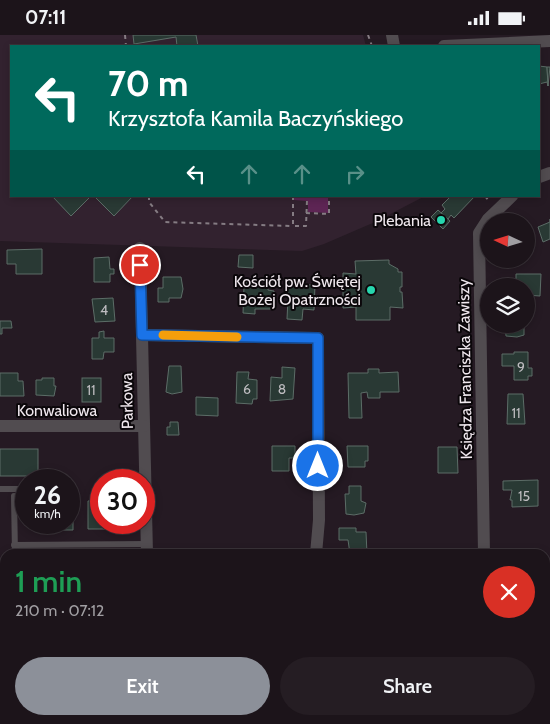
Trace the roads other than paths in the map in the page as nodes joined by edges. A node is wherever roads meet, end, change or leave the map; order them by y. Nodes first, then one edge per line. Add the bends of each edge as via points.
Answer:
1 (550, 41) edge
2 (465, 45) edge
3 (511, 197) edge
4 (140, 248) dead end
5 (142, 335) junction
6 (0, 426) edge
7 (144, 426) junction
8 (0, 489) edge
9 (15, 489) edge
10 (14, 496) dead end
11 (14, 545) junction
12 (14, 549) edge
13 (147, 549) edge
14 (316, 549) edge
15 (484, 549) edge

1 - 2 street
3 - 15 street, Księdza Franciszka Zawiszy via 488,219 479,233
4 - 5 street, Parkowa
5 - 7 street, Parkowa
5 - 14 street via 318,338
6 - 7 street, Konwaliowa
7 - 13 street, Parkowa
8 - 9 lane
10 - 11 lane
11 - 12 lane
11 - 13 lane

